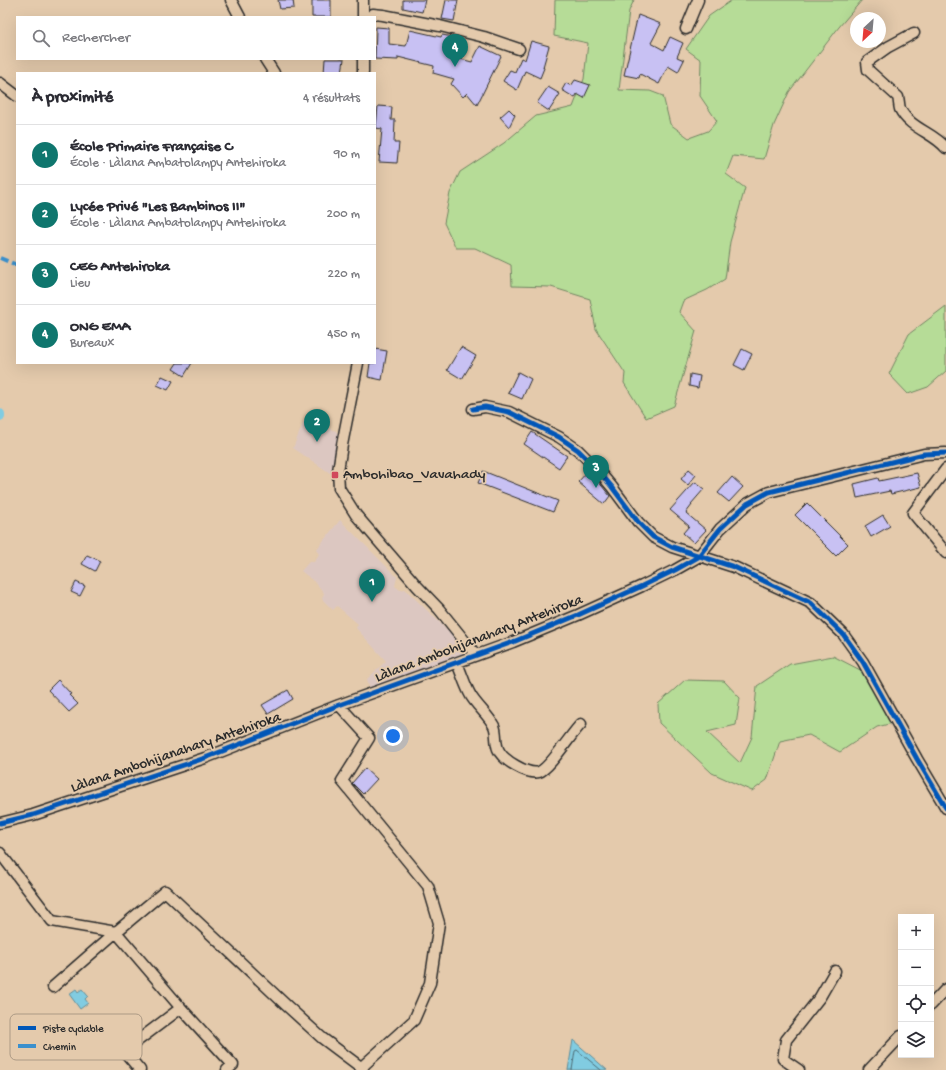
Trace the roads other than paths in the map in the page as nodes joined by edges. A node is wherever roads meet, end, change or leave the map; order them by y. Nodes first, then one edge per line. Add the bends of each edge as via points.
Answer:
1 (230, 0) edge
2 (363, 0) edge
3 (698, 0) edge
4 (239, 16) edge
5 (363, 16) edge
6 (370, 16) edge
7 (686, 29) dead end
8 (914, 33) dead end
9 (519, 49) dead end
10 (266, 60) edge
11 (363, 60) edge
12 (273, 72) edge
13 (363, 72) edge
14 (0, 83) edge
15 (16, 95) edge
16 (946, 148) edge
17 (358, 364) edge
18 (473, 409) dead end
19 (946, 453) edge
20 (946, 469) edge
21 (946, 553) edge
22 (698, 557) junction
23 (476, 655) junction
24 (457, 663) junction
25 (339, 705) junction
26 (581, 724) dead end
27 (942, 792) edge
28 (946, 808) edge
29 (0, 823) edge
30 (0, 853) edge
31 (116, 932) junction
32 (835, 971) dead end
33 (53, 987) dead end
34 (946, 989) edge
35 (934, 1002) edge
36 (181, 1008) junction
37 (142, 1037) edge
38 (898, 1039) edge
39 (132, 1060) edge
40 (362, 1069) edge
41 (140, 1070) edge
42 (227, 1070) edge
43 (799, 1070) edge
44 (869, 1070) edge

1 - 4 street
2 - 5 street
3 - 7 street
6 - 9 street via 382,15 440,26
8 - 16 street via 867,62 868,70 898,97 900,109 912,124 939,140
10 - 12 street
11 - 13 street
14 - 15 street
17 - 23 street via 338,471 339,488 356,515
18 - 22 street via 485,407 509,412 559,437 578,450 596,468 652,537
19 - 22 street, Làlana Ambohijanahary Antehiroka via 924,454 769,492 747,504 720,529
20 - 21 street via 913,513
22 - 23 street, Làlana Ambohijanahary Antehiroka via 578,615
22 - 27 street via 734,567 812,603 843,634 863,662
23 - 24 street, Làlana Ambohijanahary Antehiroka
24 - 25 street, Làlana Ambohijanahary Antehiroka
24 - 26 street via 472,697 495,727 499,751 503,757 518,767 540,772
25 - 29 street, Làlana Ambohijanahary Antehiroka via 205,758 33,815
25 - 40 street via 369,738 342,781 428,886 439,923 430,983 414,1020 364,1064
27 - 28 street
30 - 31 street via 52,921
31 - 33 street
31 - 36 street
31 - 40 street via 165,891 298,1017
32 - 43 street via 820,997 786,1040 783,1059
34 - 35 street
36 - 37 street
36 - 42 street via 233,1065
38 - 44 street
39 - 41 street

